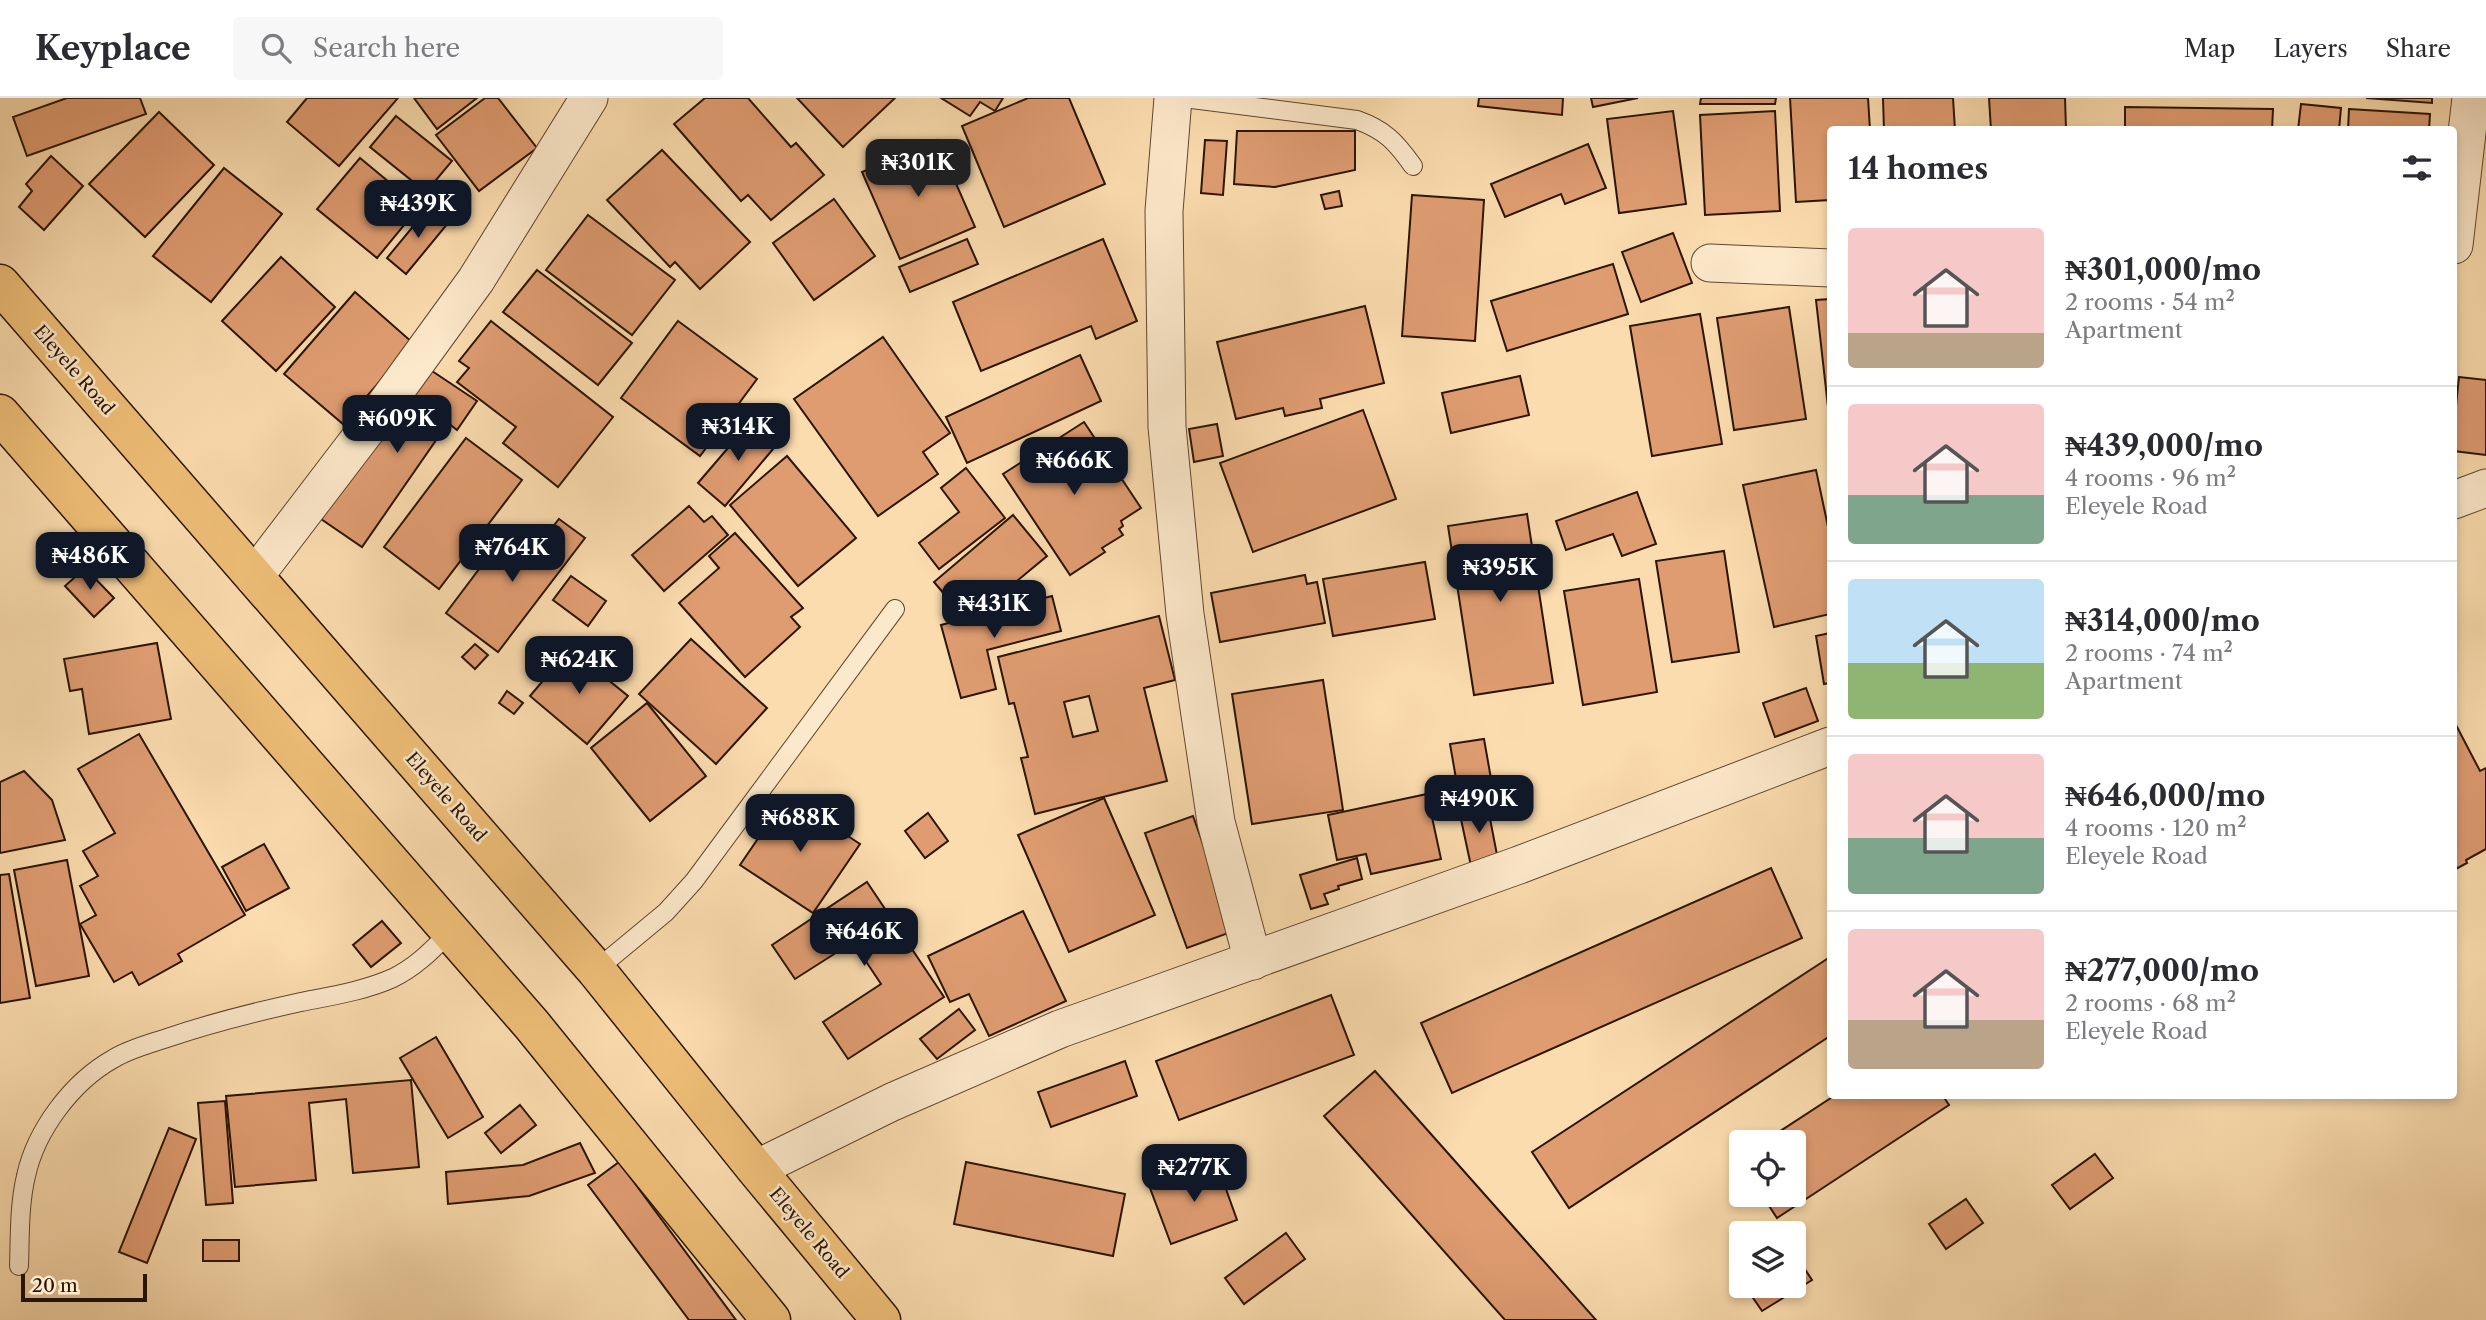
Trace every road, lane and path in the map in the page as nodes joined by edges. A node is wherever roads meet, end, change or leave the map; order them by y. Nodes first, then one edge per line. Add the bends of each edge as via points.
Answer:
1 (589, 98) edge
2 (1172, 98) edge
3 (1184, 98) edge
4 (2471, 98) edge
5 (1413, 166) dead end
6 (2457, 219) edge
7 (1710, 263) dead end
8 (1827, 268) edge
9 (0, 284) edge
10 (0, 414) edge
11 (2486, 488) edge
12 (2457, 499) edge
13 (254, 577) junction
14 (895, 609) dead end
15 (1827, 747) edge
16 (450, 931) junction
17 (1253, 961) junction
18 (596, 970) junction
19 (756, 1169) junction
20 (19, 1266) dead end
21 (771, 1320) edge
22 (881, 1320) edge

1 - 13 street via 476,280
2 - 17 street via 1164,211 1167,427 1185,614 1216,822
3 - 5 lane via 1357,120 1389,136
4 - 6 street
7 - 8 street
9 - 13 main road, Eleyele Road
10 - 16 main road
11 - 12 street
13 - 18 main road, Eleyele Road
14 - 18 lane via 694,881 666,912
15 - 17 street
16 - 20 lane via 419,963 392,978 362,989 225,1019 142,1046 99,1068 66,1100 38,1142 26,1177
16 - 21 main road
17 - 19 street via 1060,1030 892,1102
18 - 19 main road, Eleyele Road
19 - 22 main road, Eleyele Road

